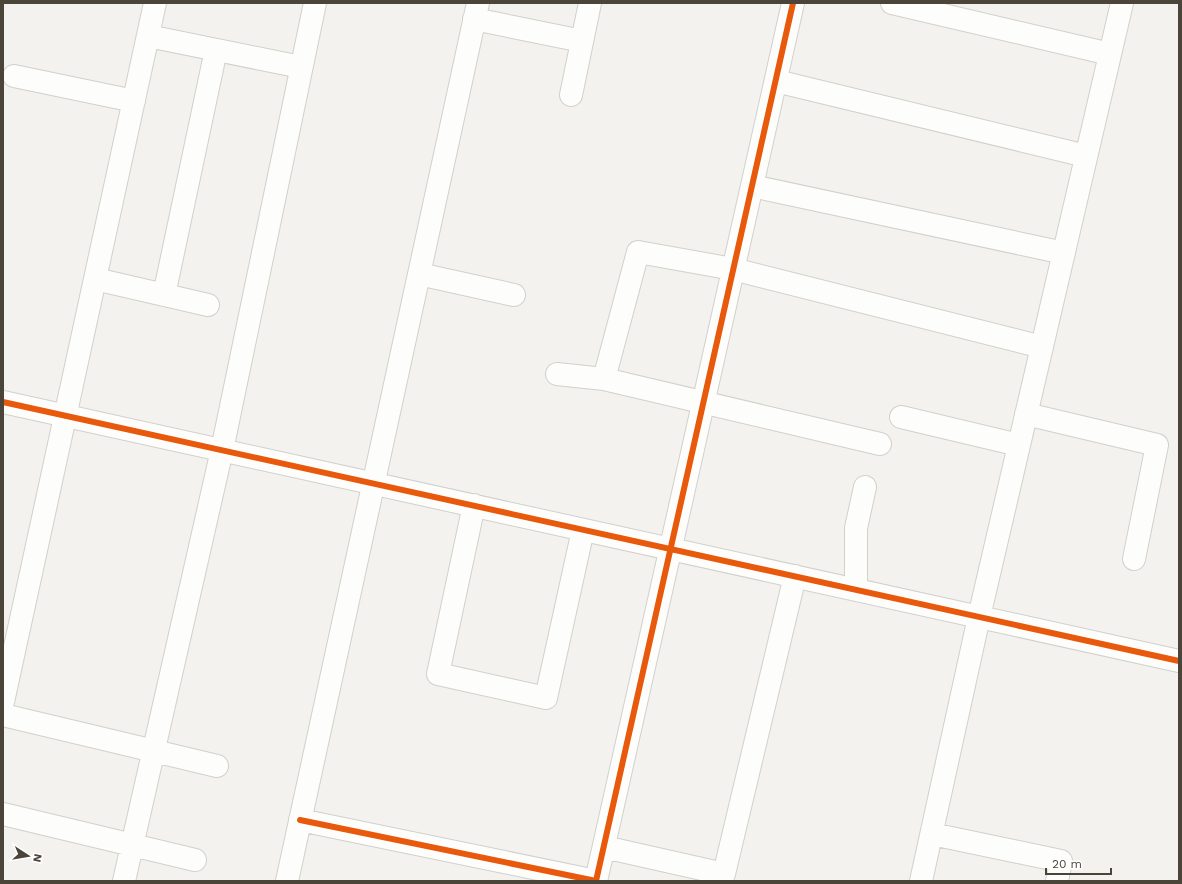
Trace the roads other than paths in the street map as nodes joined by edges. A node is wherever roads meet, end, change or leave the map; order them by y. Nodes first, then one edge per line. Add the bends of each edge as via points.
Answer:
1 (155, 3) edge
2 (315, 3) edge
3 (590, 3) edge
4 (793, 3) edge
5 (892, 3) edge
6 (1122, 3) edge
7 (476, 11) edge
8 (148, 36) junction
9 (582, 41) junction
10 (216, 50) junction
11 (1110, 54) junction
12 (301, 67) junction
13 (14, 76) dead end
14 (776, 81) junction
15 (571, 95) dead end
16 (134, 101) junction
17 (1086, 156) junction
18 (752, 186) junction
19 (1064, 253) junction
20 (733, 270) junction
21 (419, 274) junction
22 (95, 279) junction
23 (164, 295) junction
24 (514, 295) dead end
25 (208, 305) dead end
26 (1042, 347) junction
27 (557, 374) dead end
28 (604, 379) junction
29 (3, 402) edge
30 (704, 402) junction
31 (1026, 414) junction
32 (65, 416) junction
33 (901, 417) dead end
34 (880, 444) dead end
35 (1019, 445) junction
36 (222, 450) junction
37 (374, 484) junction
38 (865, 487) dead end
39 (474, 505) junction
40 (583, 530) junction
41 (671, 549) junction
42 (1134, 559) dead end
43 (795, 576) junction
44 (856, 590) junction
45 (979, 617) junction
46 (12, 621) edge
47 (1179, 661) edge
48 (3, 702) edge
49 (3, 715) edge
50 (154, 751) junction
51 (217, 766) dead end
52 (3, 814) edge
53 (300, 820) junction
54 (932, 834) junction
55 (132, 845) junction
56 (604, 847) junction
57 (195, 860) dead end
58 (124, 881) edge
59 (287, 881) edge
60 (921, 881) edge
61 (1057, 881) edge

1 - 8 street
2 - 12 street
3 - 9 street
4 - 14 street
5 - 11 street
6 - 11 street
7 - 9 street
7 - 21 street
8 - 10 street
8 - 16 street
9 - 15 street
10 - 12 street
10 - 23 street
11 - 17 street
12 - 36 street
13 - 16 street
14 - 17 street
14 - 18 street
16 - 22 street
17 - 19 street
18 - 19 street
18 - 20 street
19 - 26 street
20 - 26 street
20 - 28 street via 638,252
20 - 30 street
21 - 24 street
21 - 37 street
22 - 23 street
22 - 32 street
23 - 25 street
26 - 31 street
27 - 28 street
28 - 30 street
29 - 32 street
30 - 34 street
30 - 41 street
31 - 35 street
31 - 42 street via 1157,445
32 - 36 street
32 - 46 street
33 - 35 street
35 - 45 street
36 - 37 street
36 - 50 street
37 - 39 street
37 - 53 street
38 - 44 street via 856,528
39 - 40 street
39 - 40 street via 438,674 546,698
40 - 41 street
41 - 43 street
41 - 56 street
43 - 44 street
43 - 56 street via 724,874
44 - 45 street
45 - 47 street
45 - 54 street
46 - 48 street
49 - 50 street
50 - 51 street
50 - 55 street
52 - 55 street
53 - 56 street via 596,881
53 - 59 street
54 - 60 street
54 - 61 street via 1061,860
55 - 57 street
55 - 58 street

